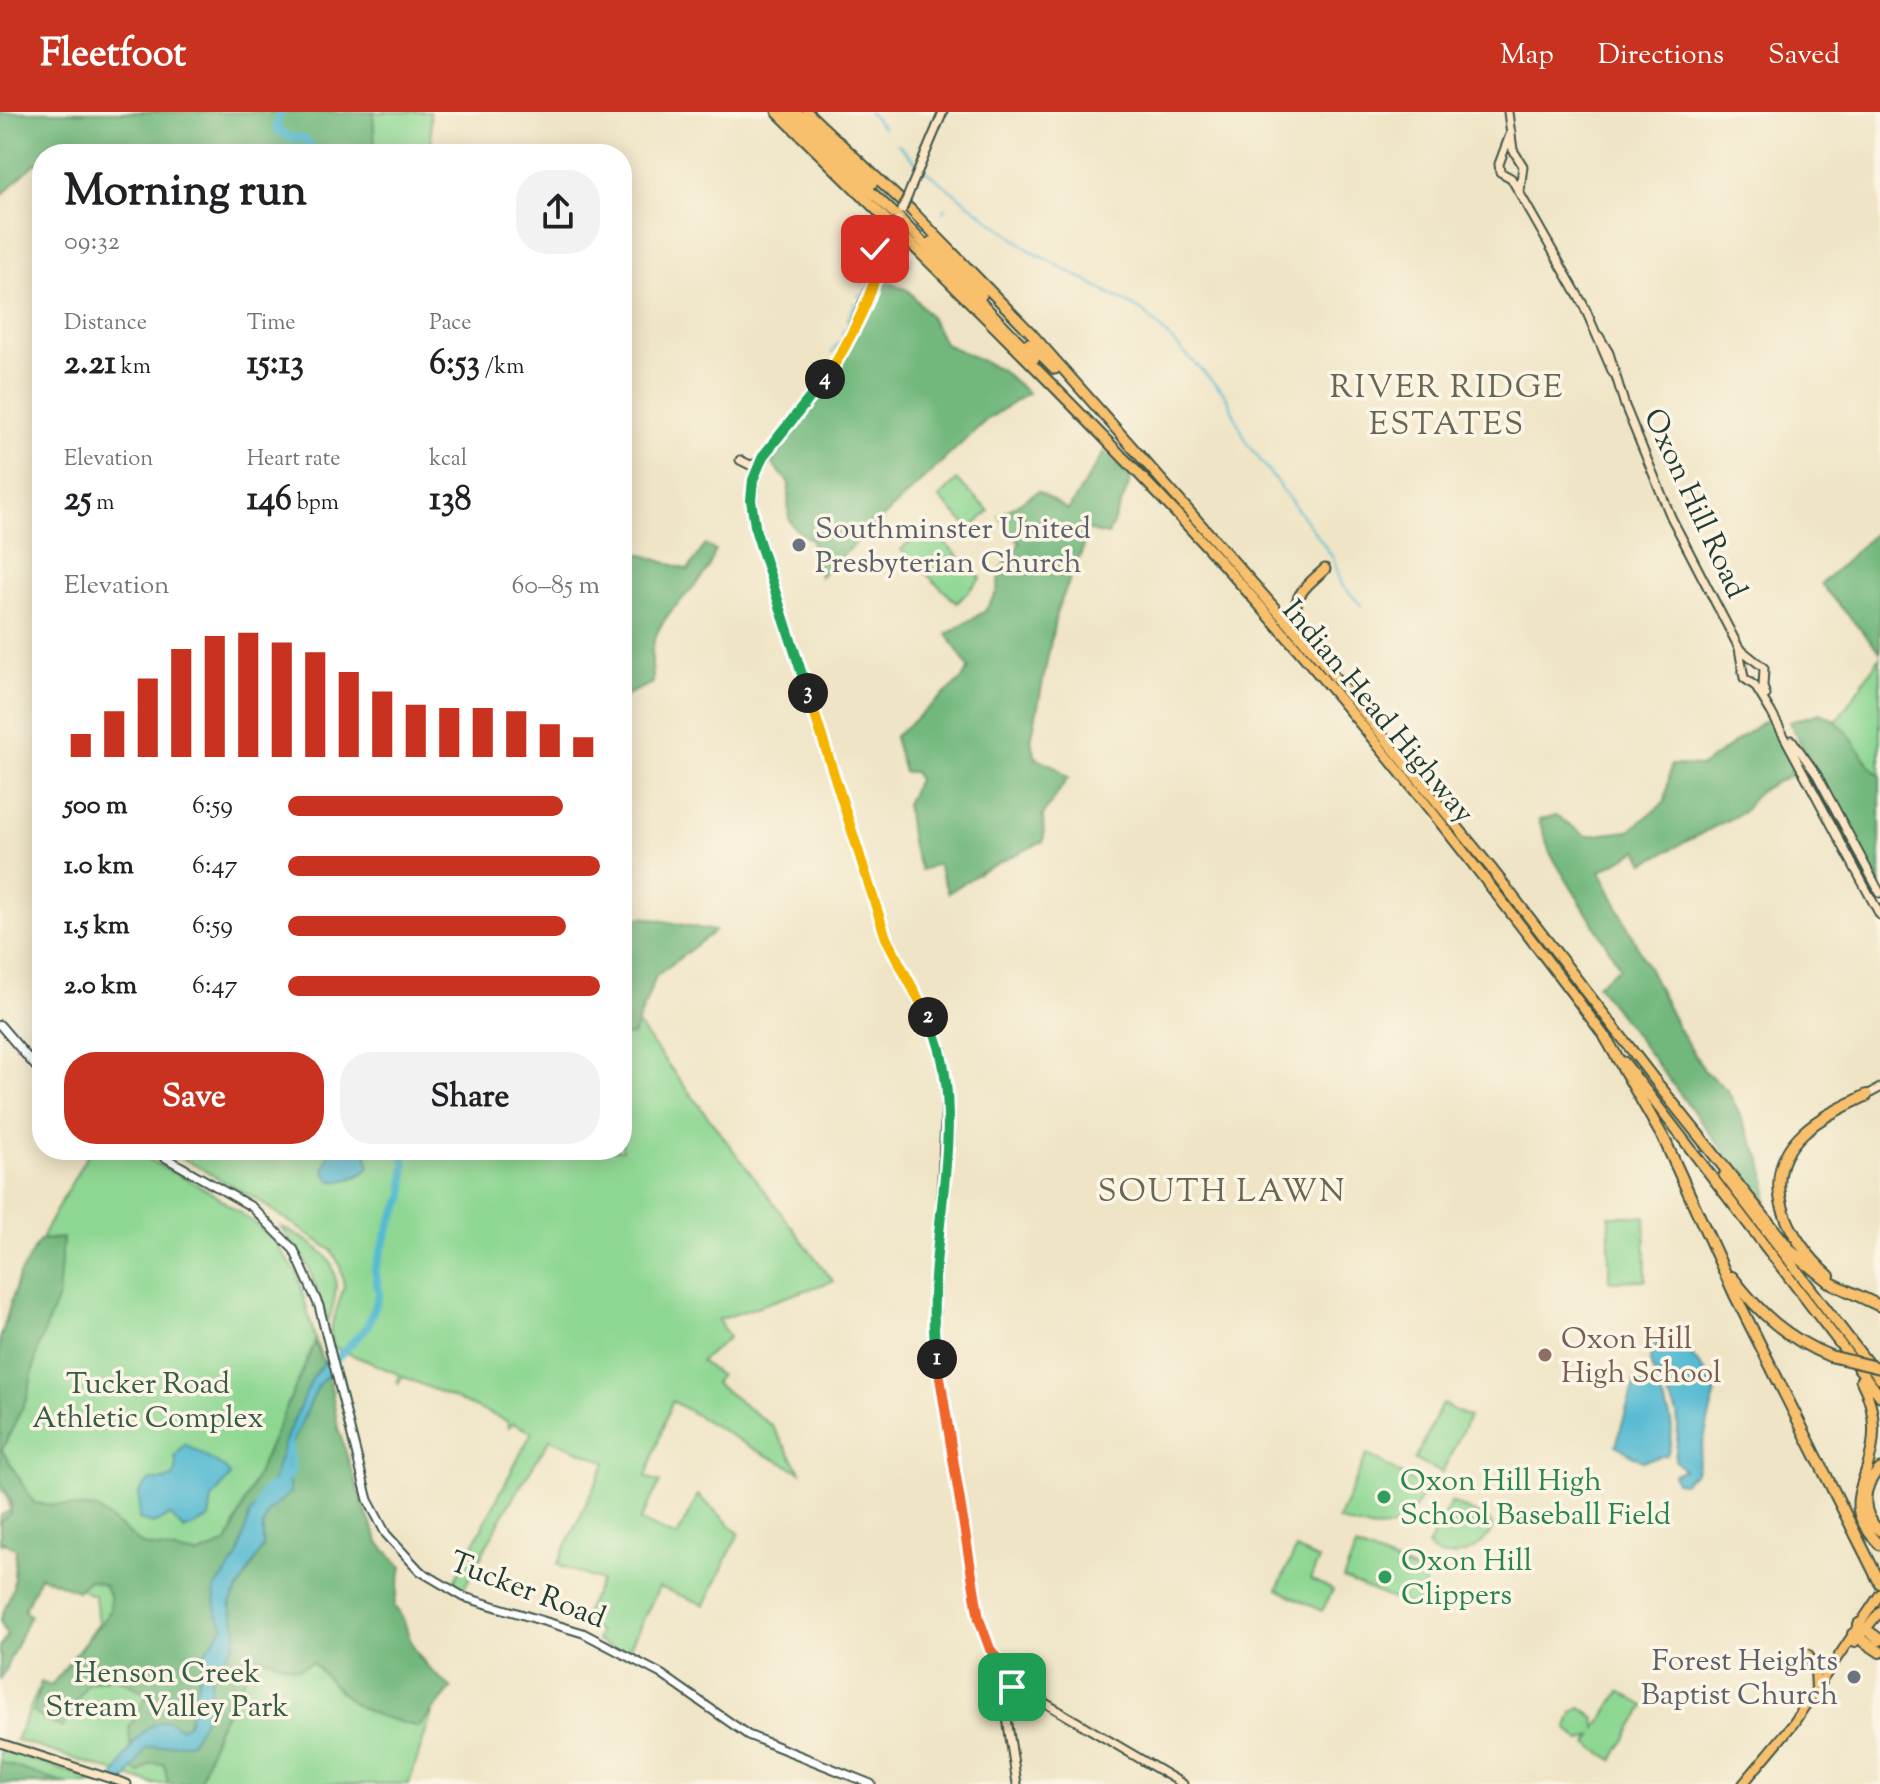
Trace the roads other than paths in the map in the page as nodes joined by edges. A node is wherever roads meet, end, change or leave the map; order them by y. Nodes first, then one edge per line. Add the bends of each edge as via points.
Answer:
1 (777, 112) edge
2 (786, 112) edge
3 (796, 112) edge
4 (807, 112) edge
5 (943, 112) edge
6 (1508, 112) edge
7 (1511, 132) junction
8 (1516, 155) junction
9 (1504, 156) junction
10 (1520, 173) junction
11 (1511, 178) junction
12 (1521, 196) junction
13 (900, 215) junction
14 (890, 240) junction
15 (879, 266) junction
16 (1082, 392) junction
17 (1102, 436) junction
18 (740, 460) dead end
19 (760, 462) junction
20 (1325, 569) dead end
21 (1739, 648) junction
22 (1319, 658) junction
23 (1752, 660) junction
24 (1743, 665) junction
25 (1763, 679) junction
26 (1751, 683) junction
27 (1880, 893) edge
28 (1880, 915) edge
29 (0, 1025) edge
30 (1606, 1038) junction
31 (32, 1062) edge
32 (1660, 1087) junction
33 (1880, 1088) edge
34 (1867, 1095) joint
35 (170, 1160) edge
36 (1721, 1258) junction
37 (1859, 1299) junction
38 (1880, 1306) edge
39 (1851, 1360) junction
40 (1878, 1373) edge
41 (1880, 1396) edge
42 (1880, 1469) edge
43 (1880, 1531) edge
44 (1880, 1545) edge
45 (1879, 1580) edge
46 (1880, 1594) edge
47 (1880, 1613) edge
48 (1859, 1631) junction
49 (1880, 1640) edge
50 (1880, 1652) edge
51 (1808, 1654) dead end
52 (1003, 1671) junction
53 (1017, 1685) junction
54 (1815, 1694) junction
55 (1030, 1696) junction
56 (1006, 1703) junction
57 (0, 1743) edge
58 (127, 1784) edge
59 (871, 1784) edge
60 (1017, 1784) edge
61 (1183, 1784) edge
62 (1743, 1784) edge

1 - 17 highway, Indian Head Highway
2 - 13 highway
3 - 13 highway
4 - 16 highway, Indian Head Highway via 972,271
5 - 13 main road, bridge
6 - 7 main road
7 - 8 main road
7 - 9 main road
8 - 9 main road
8 - 10 main road via 1522,162
9 - 11 main road via 1499,169
10 - 11 main road
10 - 12 main road, Oxon Hill Road
11 - 12 main road, Oxon Hill Road
12 - 21 main road, Oxon Hill Road via 1609,353 1671,517
13 - 14 main road, bridge
13 - 16 highway
13 - 17 highway
14 - 15 main road
14 - 15 main road via 873,246
15 - 19 main road via 834,366
16 - 22 highway, Indian Head Highway
17 - 30 highway, Indian Head Highway via 1380,747
18 - 19 main road
19 - 52 main road via 751,500 756,532 882,929 937,1036 945,1065 936,1353 979,1619
20 - 22 highway via 1301,589 1294,606
21 - 23 main road, Oxon Hill Road
21 - 24 main road, Oxon Hill Road
22 - 32 highway, Indian Head Highway
23 - 24 main road
23 - 25 main road via 1764,668
24 - 26 main road via 1744,678
25 - 26 main road
25 - 27 main road via 1765,692
26 - 28 main road via 1799,761
29 - 31 street
30 - 36 highway via 1665,1141
30 - 39 highway, Indian Head Highway
32 - 37 highway via 1792,1252
32 - 40 highway, Indian Head Highway
33 - 34 main road
34 - 37 highway via 1797,1139 1784,1161 1779,1185 1782,1213 1795,1237 1820,1268
35 - 59 street, Tucker Road via 238,1198 281,1233 312,1284 371,1507 393,1544 420,1571 464,1597 583,1633 661,1674 748,1735
36 - 40 highway, bridge via 1769,1320 1797,1340
36 - 45 highway
37 - 38 highway
39 - 41 highway, Indian Head Highway
39 - 44 highway via 1873,1422 1872,1449 1857,1505 1861,1521
42 - 43 highway via 1865,1501 1870,1520
46 - 48 main road
47 - 48 main road
48 - 49 highway
48 - 50 highway
48 - 54 main road
51 - 54 main road via 1816,1673
52 - 53 main road
52 - 56 main road
53 - 55 main road
53 - 56 main road
54 - 62 main road
55 - 56 main road
55 - 61 main road
56 - 60 main road
57 - 58 main road

